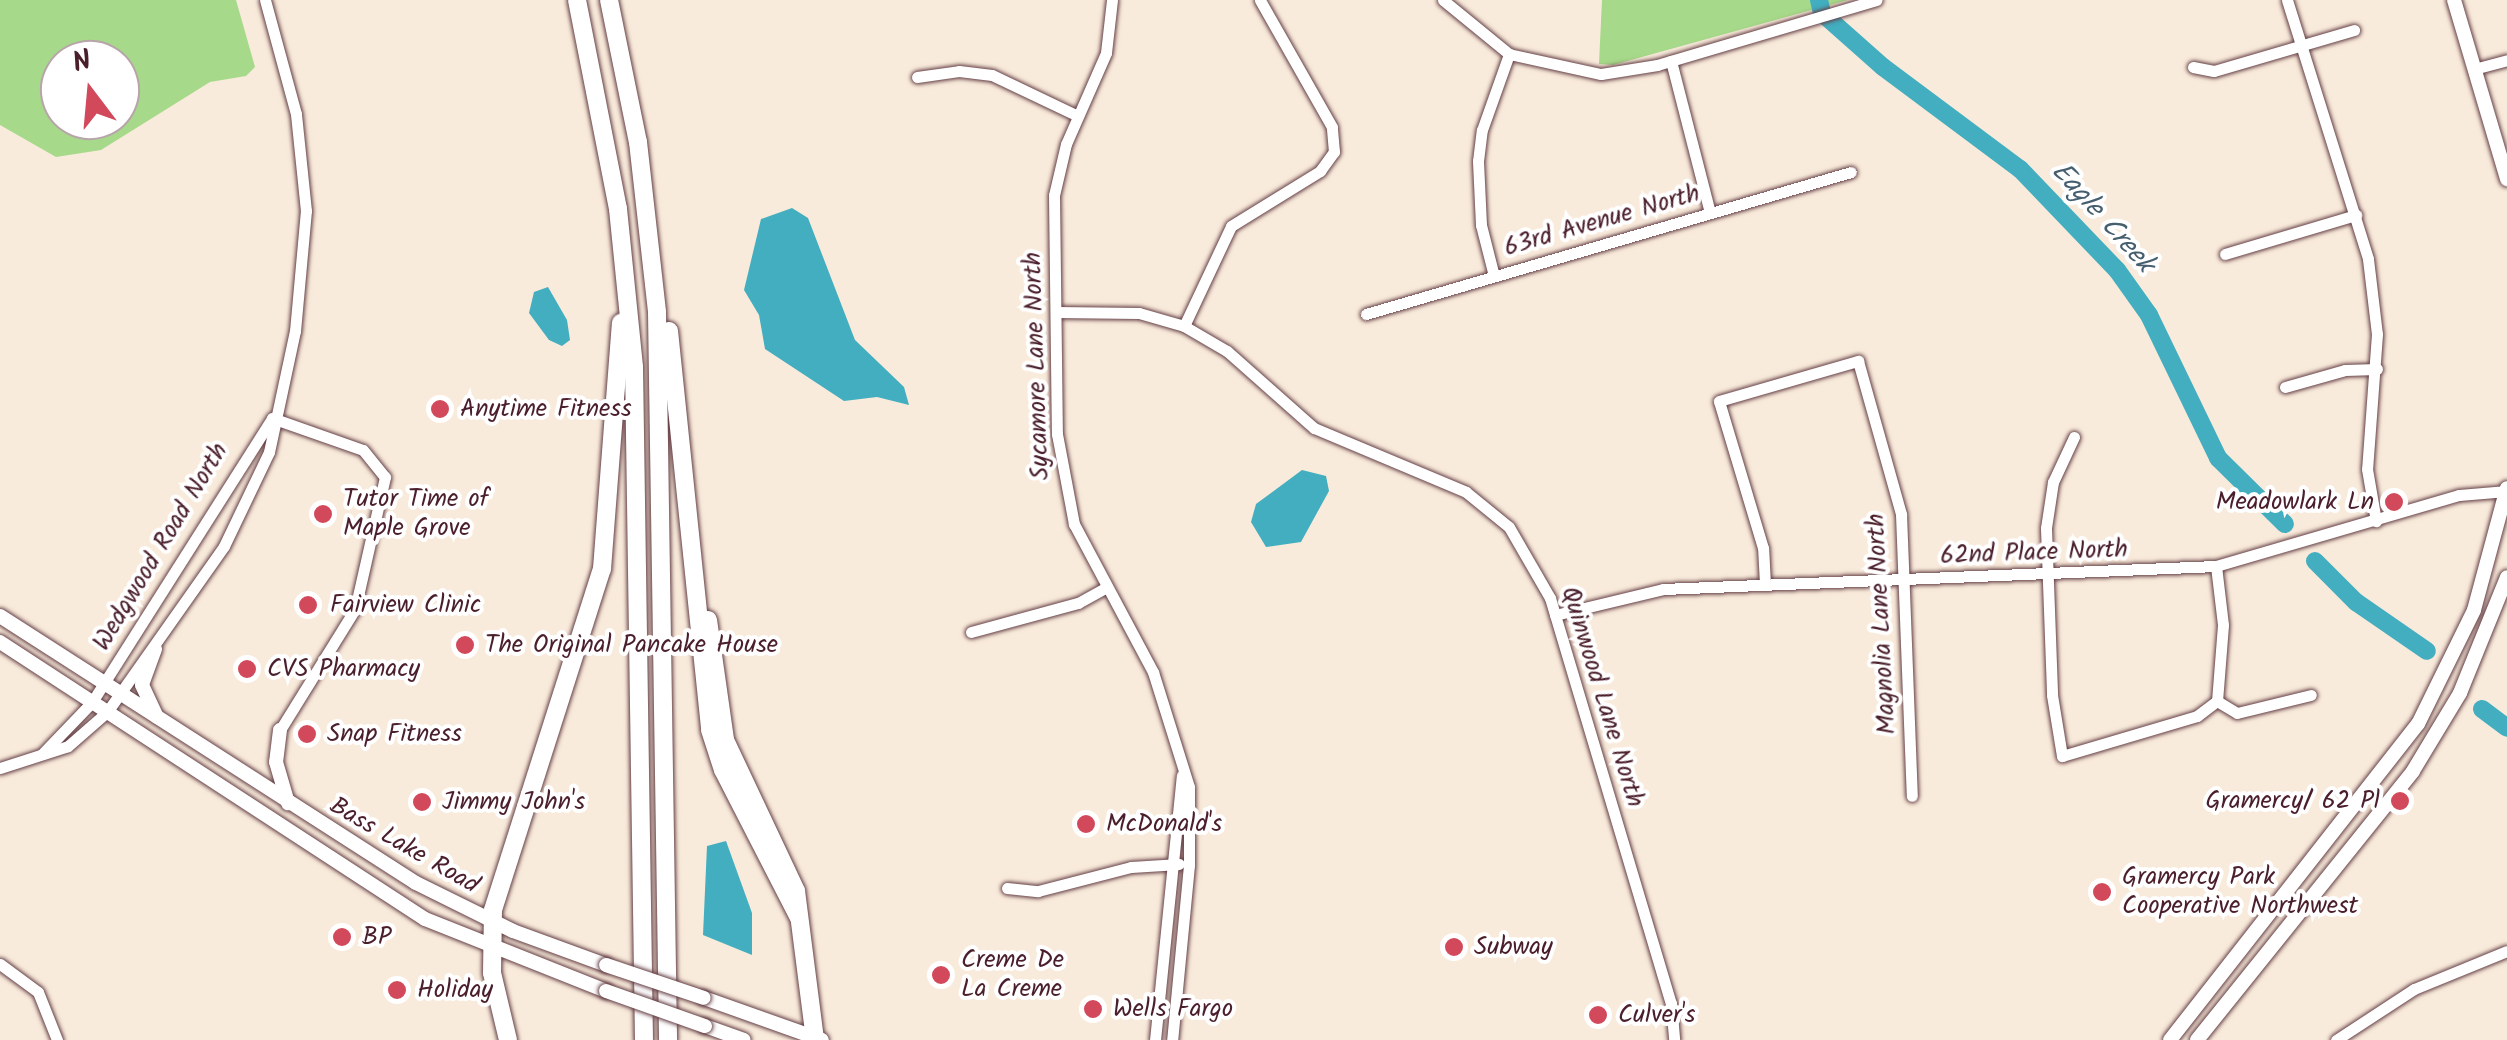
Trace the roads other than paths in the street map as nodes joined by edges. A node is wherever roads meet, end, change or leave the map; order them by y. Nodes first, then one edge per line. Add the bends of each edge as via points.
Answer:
1 (266, 0) edge
2 (577, 0) edge
3 (608, 0) edge
4 (1112, 0) edge
5 (1260, 0) edge
6 (1442, 0) edge
7 (1877, 0) edge
8 (2287, 0) edge
9 (2454, 0) edge
10 (2354, 30) dead end
11 (2300, 46) junction
12 (1509, 54) junction
13 (2507, 60) edge
14 (1671, 61) junction
15 (2193, 68) dead end
16 (2474, 69) junction
17 (916, 77) dead end
18 (1078, 116) junction
19 (634, 121) junction
20 (1851, 172) dead end
21 (2507, 179) edge
22 (1710, 213) junction
23 (2356, 215) junction
24 (2225, 254) dead end
25 (625, 258) junction
26 (1494, 276) junction
27 (1056, 312) junction
28 (1366, 314) dead end
29 (1184, 326) junction
30 (2376, 368) junction
31 (2284, 387) dead end
32 (272, 418) junction
33 (2074, 437) dead end
34 (2507, 490) edge
35 (2376, 520) junction
36 (2216, 566) junction
37 (2048, 575) junction
38 (2507, 577) edge
39 (1904, 580) junction
40 (1765, 584) junction
41 (1106, 588) junction
42 (1555, 615) junction
43 (0, 616) edge
44 (971, 632) dead end
45 (0, 642) edge
46 (155, 650) junction
47 (103, 685) junction
48 (2311, 695) dead end
49 (119, 696) junction
50 (2216, 701) junction
51 (92, 702) junction
52 (106, 712) junction
53 (160, 722) junction
54 (280, 730) joint
55 (42, 754) junction
56 (0, 768) edge
57 (1182, 775) junction
58 (1912, 796) dead end
59 (289, 803) junction
60 (1173, 864) junction
61 (1189, 865) junction
62 (1007, 888) dead end
63 (493, 922) junction
64 (493, 950) junction
65 (2507, 951) edge
66 (0, 964) edge
67 (2232, 964) junction
68 (818, 1039) edge
69 (56, 1040) edge
70 (508, 1040) edge
71 (644, 1040) edge
72 (668, 1040) edge
73 (744, 1040) edge
74 (1155, 1040) edge
75 (1172, 1040) edge
76 (1674, 1040) edge
77 (2170, 1040) edge
78 (2186, 1040) edge
79 (2197, 1040) edge
80 (2337, 1040) edge

1 - 32 street, Wedgwood Road North via 296,114 306,211 295,331
2 - 25 highway
3 - 19 highway
4 - 18 street, Sycamore Lane North via 1106,53
5 - 29 street via 1336,145 1320,170 1231,226
6 - 12 street
7 - 14 street
8 - 11 street
9 - 16 main road
10 - 11 street
11 - 15 street via 2214,72
11 - 23 street
12 - 14 street via 1587,74
12 - 26 street via 1478,161 1481,225
13 - 16 street
14 - 22 street
16 - 21 main road
17 - 18 street via 944,71 992,75
18 - 27 street, Sycamore Lane North via 1054,195
19 - 68 highway via 659,240 716,750 799,918
19 - 72 highway via 650,226 661,398
20 - 22 street, 63rd Avenue North
22 - 26 street, 63rd Avenue North
23 - 24 street
23 - 30 street via 2375,302
25 - 63 highway via 602,568
25 - 71 highway via 634,367
26 - 28 street, 63rd Avenue North
27 - 29 street, Quinwood Lane North via 1139,314
27 - 41 street, Sycamore Lane North via 1060,464 1074,524
29 - 42 street, Quinwood Lane North via 1227,351 1314,428 1472,495 1526,548
30 - 31 street
30 - 35 street via 2367,469
32 - 46 street, Wedgwood Road North via 269,452 244,510
32 - 47 street, Wedgwood Road North
32 - 54 street via 374,456 385,482 355,608
33 - 37 street via 2048,506
34 - 35 street, 62nd Place North via 2471,492
34 - 67 main road via 2474,610 2418,724
35 - 36 street, 62nd Place North
36 - 37 street, 62nd Place North
36 - 50 street via 2223,625
37 - 39 street, 62nd Place North
37 - 50 street via 2052,695 2062,756 2196,716
38 - 79 main road via 2460,693 2413,771
39 - 40 street, 62nd Place North
39 - 40 street, Magnolia Lane North via 1899,500 1858,361 1719,401 1763,548
39 - 58 street, Magnolia Lane North
40 - 42 street, 62nd Place North via 1663,589
41 - 44 street
41 - 57 street, Sycamore Lane North via 1154,672
42 - 76 street, Quinwood Lane North via 1670,1003
43 - 47 main road, Bass Lake Road
45 - 51 main road, Bass Lake Road
46 - 49 street, Wedgwood Road North
46 - 53 main road via 142,685
47 - 49 main road, Bass Lake Road
47 - 51 street, Wedgwood Road North
48 - 50 street via 2237,713
49 - 52 street, Wedgwood Road North
49 - 53 main road, Bass Lake Road
51 - 52 main road, Bass Lake Road
51 - 55 street
52 - 55 street via 68,746
52 - 64 main road, Bass Lake Road via 388,897
53 - 59 main road, Bass Lake Road
54 - 59 main road via 276,762
55 - 56 street
57 - 60 street, Sycamore Lane North
57 - 61 street, Sycamore Lane North via 1189,786
59 - 63 main road, Bass Lake Road via 416,883
60 - 61 street
60 - 62 street via 1131,867 1038,891
60 - 74 street, Sycamore Lane North
61 - 75 street, Sycamore Lane North
63 - 64 highway
63 - 68 main road, Bass Lake Road, bridge
64 - 70 highway via 494,989
64 - 73 main road, Bass Lake Road, bridge
65 - 80 street via 2414,989
66 - 69 street via 38,992
67 - 77 main road
67 - 78 main road via 2232,983

